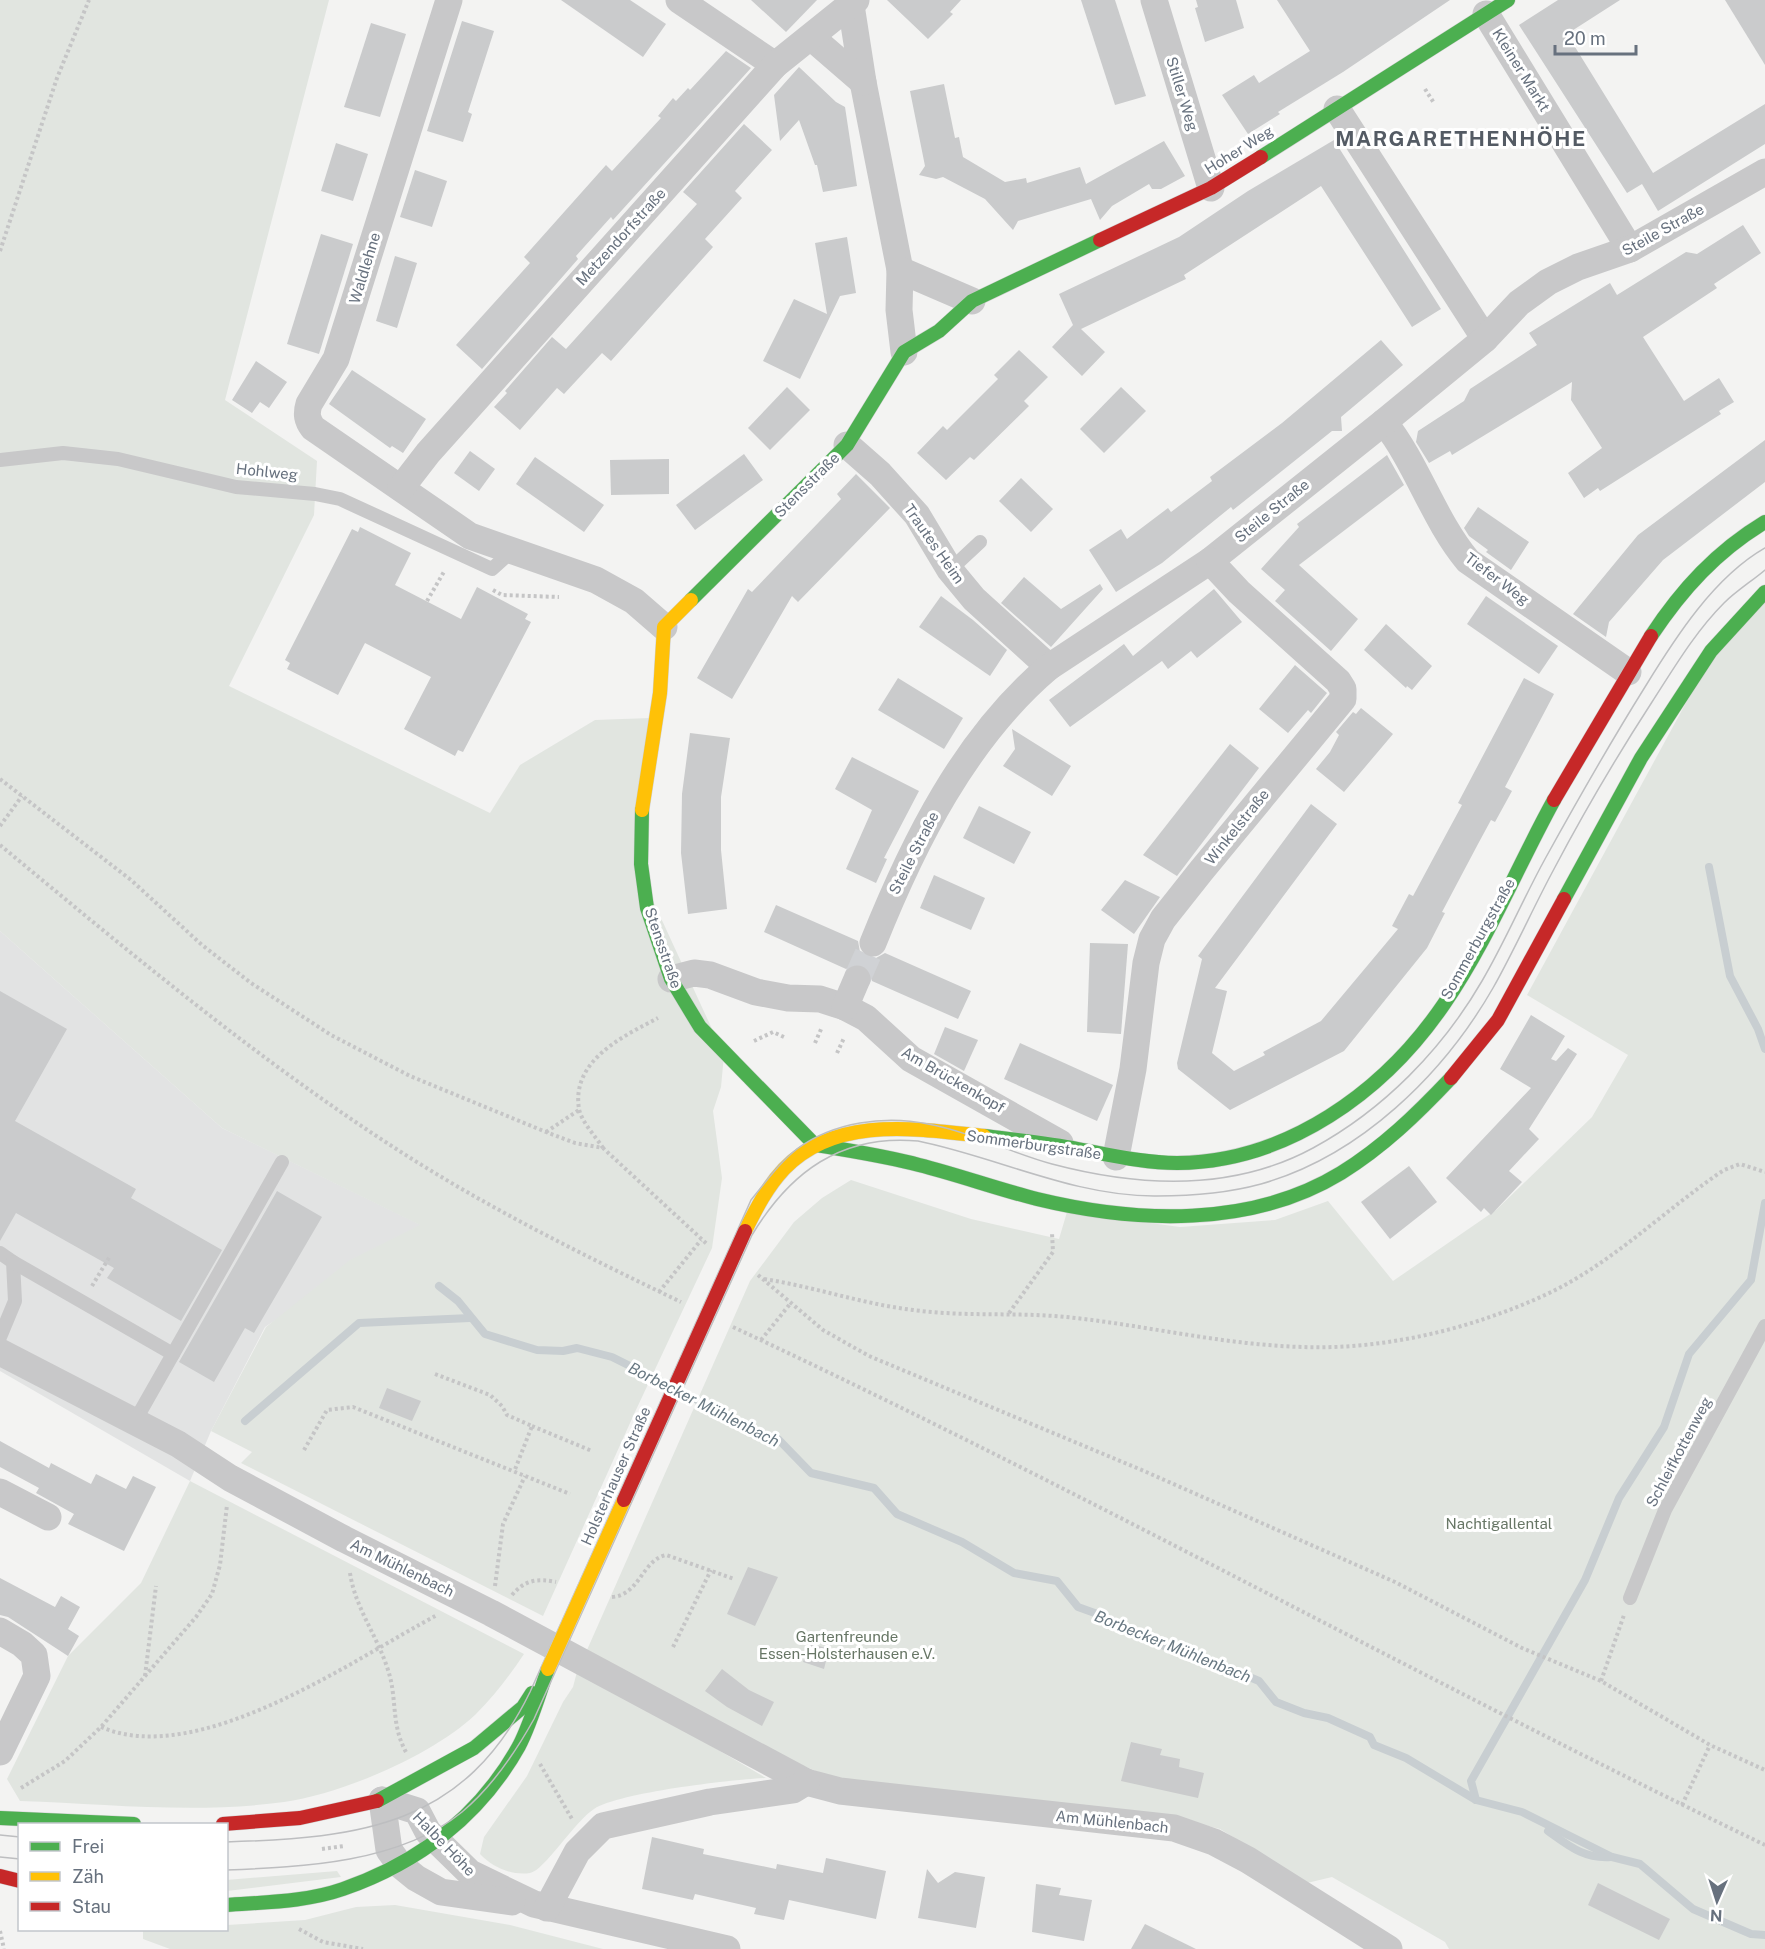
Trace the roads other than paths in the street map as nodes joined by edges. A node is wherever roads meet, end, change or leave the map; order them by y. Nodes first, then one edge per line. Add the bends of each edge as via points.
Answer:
1 (448, 0) edge
2 (679, 0) edge
3 (1154, 0) edge
4 (1509, 0) edge
5 (854, 2) edge
6 (1486, 14) junction
7 (811, 37) junction
8 (775, 65) junction
9 (863, 82) junction
10 (1336, 109) junction
11 (1765, 172) edge
12 (1211, 188) junction
13 (1629, 249) junction
14 (900, 270) junction
15 (972, 301) junction
16 (1485, 339) junction
17 (904, 352) junction
18 (1384, 422) junction
19 (847, 445) junction
20 (0, 460) edge
21 (400, 488) junction
22 (1765, 522) edge
23 (980, 542) dead end
24 (512, 551) junction
25 (1210, 561) junction
26 (950, 570) junction
27 (1765, 592) edge
28 (664, 627) junction
29 (1049, 667) junction
30 (1628, 672) junction
31 (873, 943) tunnel mouth
32 (671, 979) junction
33 (857, 979) tunnel mouth
34 (845, 1007) junction
35 (919, 1128) junction
36 (815, 1145) junction
37 (1066, 1146) junction
38 (1116, 1157) junction
39 (282, 1162) dead end
40 (918, 1164) junction
41 (745, 1231) joint
42 (0, 1253) edge
43 (13, 1262) junction
44 (1765, 1326) edge
45 (0, 1337) edge
46 (0, 1352) edge
47 (173, 1354) junction
48 (135, 1421) junction
49 (0, 1492) edge
50 (48, 1517) dead end
51 (1630, 1598) road end
52 (0, 1631) edge
53 (548, 1669) junction
54 (0, 1752) edge
55 (806, 1782) junction
56 (382, 1800) junction
57 (0, 1818) edge
58 (112, 1823) edge
59 (228, 1824) edge
60 (439, 1841) junction
61 (400, 1865) junction
62 (0, 1876) edge
63 (18, 1880) edge
64 (228, 1905) edge
65 (541, 1906) junction
66 (727, 1949) edge
67 (1389, 1949) edge

1 - 21 street, Waldlehne via 336,359 306,412 314,428
2 - 8 street
3 - 12 street, Stiller Weg
4 - 6 street, Hoher Weg
5 - 7 street, Metzendorfstraße
5 - 9 street
6 - 10 street, Hoher Weg
6 - 13 street, Kleiner Markt
7 - 8 street, Metzendorfstraße
7 - 9 street
8 - 21 street, Metzendorfstraße
9 - 14 street
10 - 12 street, Hoher Weg
10 - 16 street
11 - 13 street, Steile Straße
12 - 15 street, Hoher Weg
13 - 16 street, Steile Straße via 1548,282 1519,303
14 - 15 street
14 - 17 street
15 - 17 street, Stensstraße via 939,331
16 - 18 street, Steile Straße
17 - 19 street, Stensstraße
18 - 25 street, Steile Straße
18 - 30 street, Tiefer Weg via 1398,440 1455,546 1468,561
19 - 26 street, Trautes Heim via 917,515
19 - 28 street, Stensstraße
20 - 24 lane, Hohlweg via 63,453 107,458 236,487 315,494 340,499 492,569
21 - 24 street via 470,536
22 - 30 street, Sommerburgstraße via 1723,548 1702,569
23 - 26 lane
24 - 28 street via 596,580 634,601
25 - 29 street, Steile Straße
25 - 38 street, Winkelstraße via 1338,681 1343,699 1163,919 1152,939
26 - 29 street, Trautes Heim via 974,599
27 - 40 street via 1711,651 1641,758 1498,1020 1473,1053 1383,1145 1318,1186 1272,1204 1224,1213 1147,1215 1056,1203
28 - 32 street, Stensstraße via 660,693 642,798 642,864 647,908
29 - 31 street, Steile Straße via 1025,687 972,752 897,882
30 - 38 street, Sommerburgstraße via 1534,837 1458,982 1428,1026 1384,1075 1297,1135 1252,1152 1203,1162
32 - 34 street, Am Brückenkopf via 694,973 710,975 756,992 820,999
32 - 36 street, Stensstraße via 700,1027
33 - 34 street
34 - 37 street, Am Brückenkopf via 866,1018 911,1059
35 - 36 street, Sommerburgstraße via 862,1130
35 - 37 street, Sommerburgstraße
35 - 40 street
36 - 40 street
36 - 41 street, Sommerburgstraße via 790,1164 765,1193
37 - 38 street, Sommerburgstraße
39 - 47 lane
41 - 53 street, Holsterhauser Straße, bridge
42 - 43 lane
43 - 45 lane via 15,1301
43 - 47 lane
44 - 51 lane, Schleifkottenweg via 1665,1510
46 - 48 street, Am Mühlenbach
47 - 48 lane
48 - 55 street, Am Mühlenbach via 230,1478 491,1612
49 - 50 street
52 - 54 street via 34,1655 37,1676
53 - 56 street, Holsterhauser Straße via 523,1707 495,1733
53 - 60 street, Holsterhauser Straße via 519,1745 474,1809
55 - 65 street via 793,1790 710,1802 603,1826 577,1852
55 - 67 street, Am Mühlenbach via 840,1791 1174,1828 1214,1842 1248,1860
56 - 59 street, Holsterhauser Straße via 300,1818
56 - 60 street, Halbe Höhe via 417,1811 428,1832
56 - 61 street, Halbe Höhe via 389,1850
57 - 58 street
60 - 61 street, Holsterhauser Straße
60 - 65 street, Halbe Höhe via 476,1878
61 - 64 street, Holsterhauser Straße via 342,1890 287,1901
61 - 65 street, Halbe Höhe via 441,1892
62 - 63 street
65 - 66 street, Halbe Höhe

